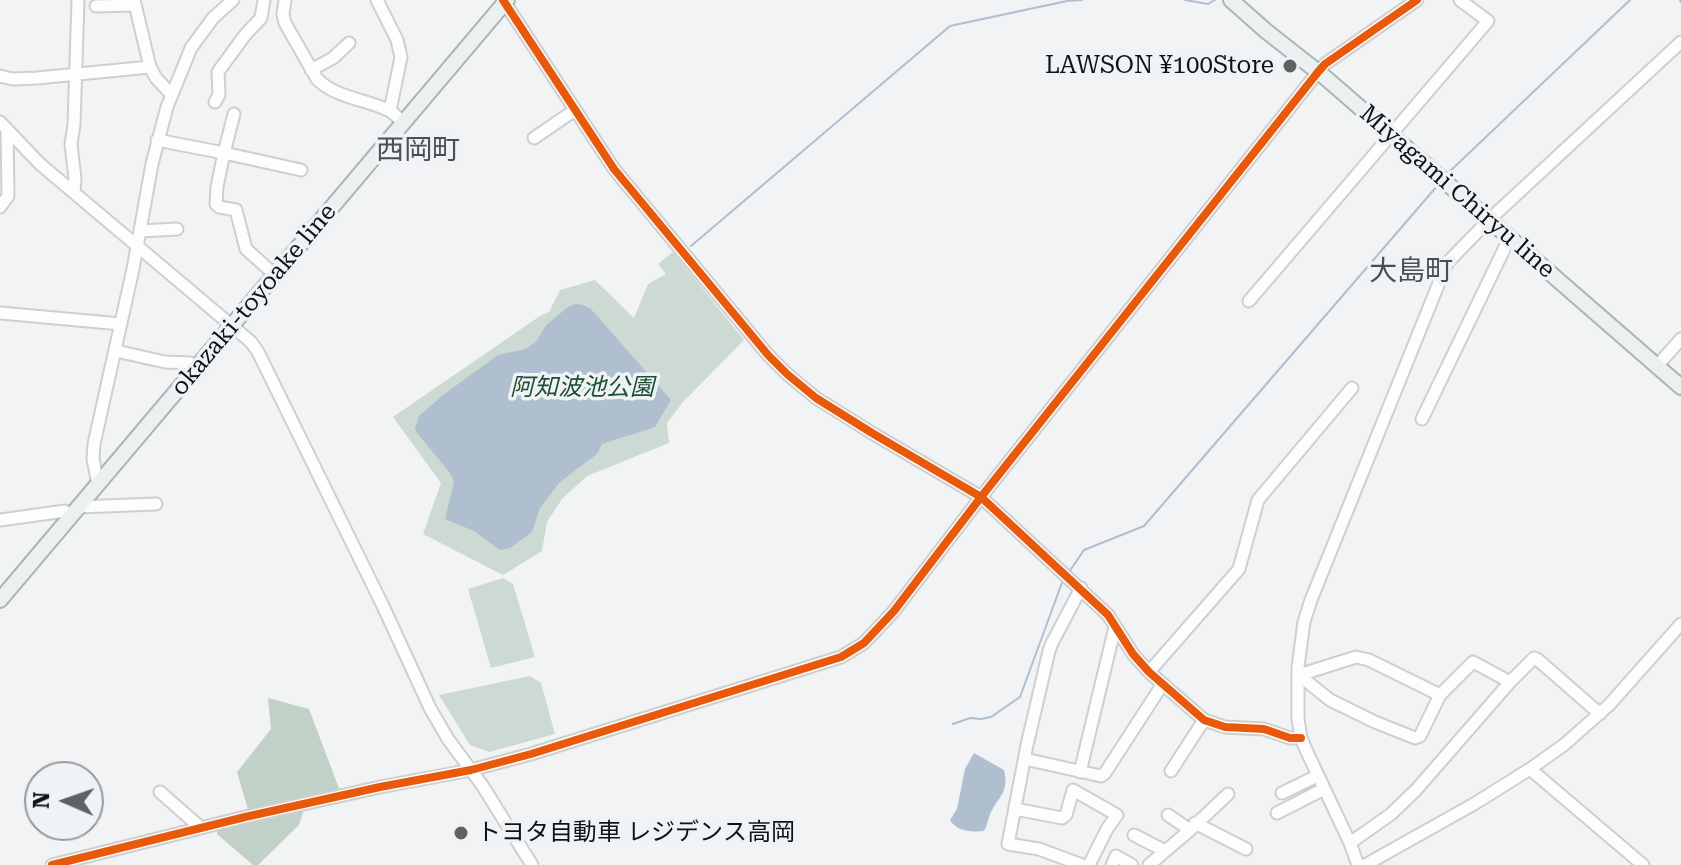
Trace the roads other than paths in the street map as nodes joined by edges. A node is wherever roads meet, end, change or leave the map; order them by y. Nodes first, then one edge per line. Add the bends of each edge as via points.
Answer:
1 (78, 0) edge
2 (233, 0) edge
3 (264, 0) edge
4 (285, 0) edge
5 (377, 0) edge
6 (1231, 0) edge
7 (1417, 0) edge
8 (1460, 0) edge
9 (505, 1) edge
10 (134, 2) edge
11 (96, 6) dead end
12 (1681, 42) edge
13 (349, 43) dead end
14 (150, 67) junction
15 (311, 70) junction
16 (1318, 72) junction
17 (76, 74) junction
18 (0, 76) edge
19 (171, 94) junction
20 (215, 102) dead end
21 (575, 110) junction
22 (390, 111) junction
23 (234, 114) dead end
24 (403, 122) junction
25 (4, 127) edge
26 (1391, 136) junction
27 (534, 138) dead end
28 (157, 140) junction
29 (224, 153) junction
30 (301, 170) dead end
31 (74, 192) junction
32 (0, 207) edge
33 (1490, 219) junction
34 (177, 229) dead end
35 (141, 231) junction
36 (1510, 237) junction
37 (137, 246) junction
38 (275, 275) junction
39 (1249, 301) dead end
40 (0, 313) edge
41 (121, 324) junction
42 (232, 325) junction
43 (1681, 339) edge
44 (116, 351) junction
45 (1657, 366) junction
46 (197, 368) junction
47 (1681, 387) edge
48 (1352, 388) dead end
49 (1422, 419) dead end
50 (98, 484) junction
51 (981, 497) junction
52 (156, 504) dead end
53 (75, 511) junction
54 (0, 520) edge
55 (1081, 588) junction
56 (0, 600) edge
57 (1681, 624) edge
58 (1115, 627) junction
59 (1149, 672) junction
60 (1299, 675) junction
61 (1510, 682) junction
62 (1162, 685) junction
63 (1440, 695) junction
64 (1600, 714) junction
65 (1204, 720) junction
66 (1301, 738) junction
67 (1025, 759) junction
68 (1530, 769) junction
69 (471, 770) junction
70 (1171, 771) dead end
71 (1080, 772) junction
72 (1317, 776) junction
73 (1324, 789) junction
74 (160, 792) dead end
75 (1282, 793) dead end
76 (1228, 794) dead end
77 (1015, 809) junction
78 (1277, 813) dead end
79 (1168, 815) dead end
80 (1193, 827) junction
81 (201, 828) junction
82 (1134, 835) dead end
83 (1350, 843) junction
84 (1246, 849) dead end
85 (1165, 851) junction
86 (52, 865) edge
87 (532, 865) edge
88 (1082, 865) edge
89 (1089, 865) edge
90 (1112, 865) edge
91 (1132, 865) edge
92 (1149, 865) edge
93 (1358, 865) edge
94 (1365, 865) edge
95 (1643, 865) edge

1 - 17 street
2 - 19 street via 191,48
3 - 20 street via 261,18 218,72
4 - 15 street via 285,23
5 - 22 street via 400,50
6 - 16 main road, Miyagami Chiryu line
7 - 16 street
8 - 26 street via 1488,21
9 - 21 street
9 - 24 main road, okazaki-toyoake line
10 - 11 street
10 - 14 street
12 - 33 street
13 - 15 street
14 - 17 street
14 - 19 street
15 - 22 street via 321,83
16 - 26 main road, Miyagami Chiryu line
16 - 51 street
17 - 18 street
17 - 31 street
19 - 28 street
21 - 27 street
21 - 51 street via 614,169 787,374 827,405
22 - 24 street
23 - 29 street
24 - 38 main road, okazaki-toyoake line
25 - 31 street
25 - 32 street via 8,196
26 - 33 main road, Miyagami Chiryu line
26 - 39 street
28 - 29 street
28 - 35 street
29 - 30 street
29 - 38 street via 216,204 236,210 246,249
31 - 37 street
33 - 36 main road, Miyagami Chiryu line
33 - 60 street via 1447,263 1429,304 1311,600
34 - 35 street
35 - 37 street
36 - 45 main road, Miyagami Chiryu line
36 - 49 street
37 - 41 street
37 - 42 street
38 - 42 main road, okazaki-toyoake line
40 - 41 street
41 - 44 street
42 - 46 main road, okazaki-toyoake line
42 - 69 street via 258,352 430,708
43 - 45 street
44 - 46 street
44 - 50 street via 94,444
45 - 47 main road, Miyagami Chiryu line
46 - 50 main road, okazaki-toyoake line
48 - 59 street via 1258,500 1239,569
50 - 53 main road, okazaki-toyoake line
51 - 55 street
51 - 69 street via 894,611 864,643 841,657
52 - 53 street
53 - 54 street
53 - 56 main road, okazaki-toyoake line
55 - 58 street
55 - 67 street via 1052,643
57 - 64 street
58 - 59 street
58 - 71 street
59 - 62 street
60 - 63 street via 1356,657
60 - 63 street via 1330,700 1415,738
60 - 66 street
61 - 63 street via 1473,662
61 - 64 street via 1537,659
61 - 83 street via 1416,790
62 - 65 street
62 - 71 street via 1105,773
64 - 68 street
65 - 66 street
65 - 70 street
66 - 72 street
67 - 71 street
67 - 77 street
68 - 94 street
68 - 95 street
69 - 81 street
69 - 87 street
72 - 73 street
72 - 75 street
73 - 78 street
73 - 83 street
74 - 81 street
76 - 80 street
77 - 88 street via 1008,844
77 - 89 street via 1062,818 1073,790 1117,815
79 - 80 street
80 - 84 street
80 - 85 street
81 - 86 street
82 - 85 street
83 - 93 street
85 - 92 street
90 - 91 street via 1116,856

